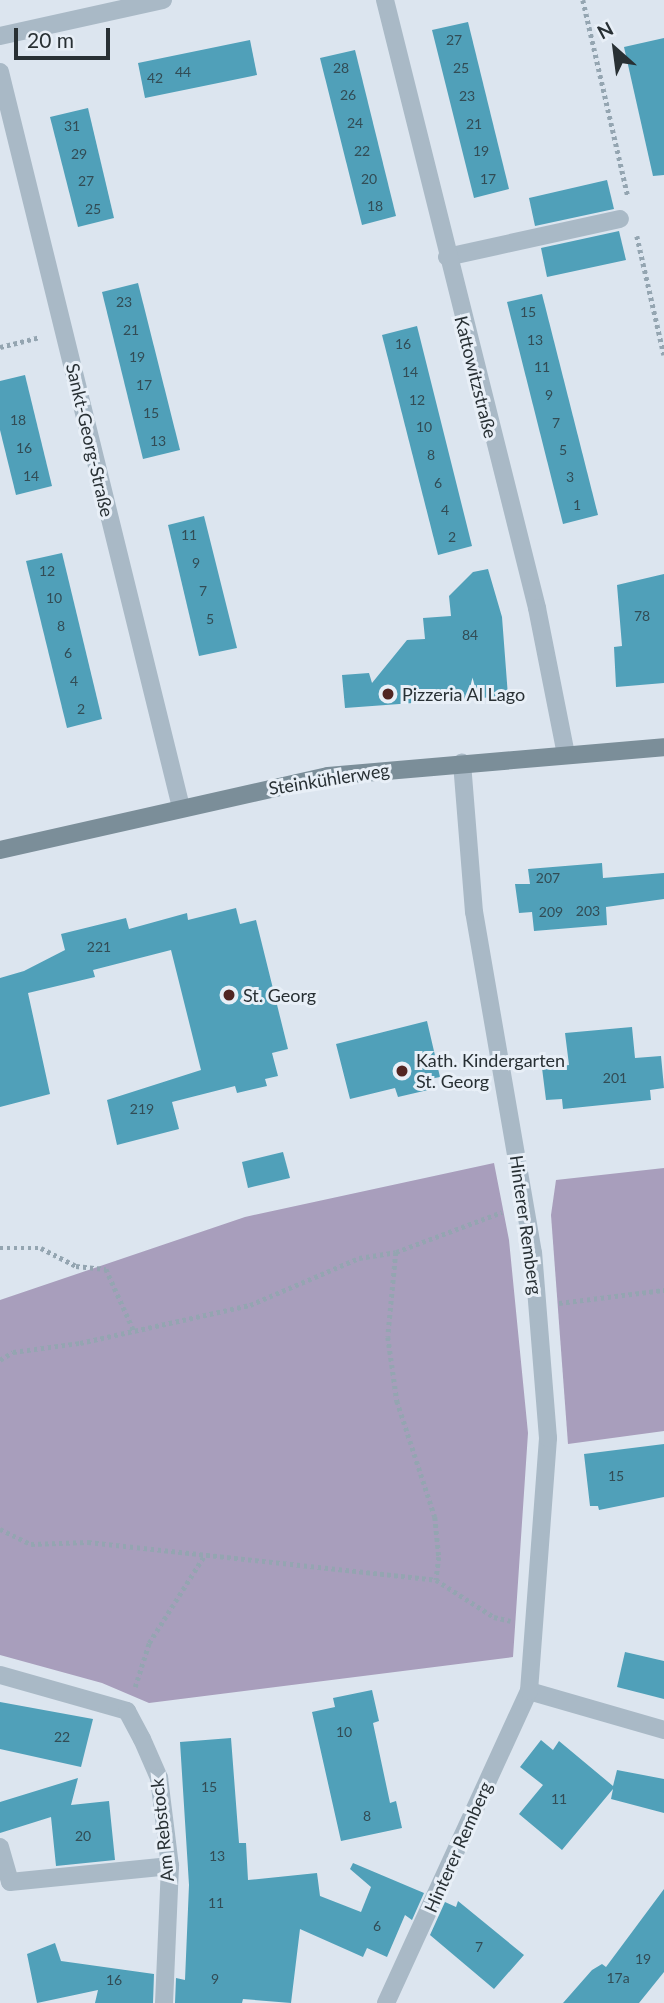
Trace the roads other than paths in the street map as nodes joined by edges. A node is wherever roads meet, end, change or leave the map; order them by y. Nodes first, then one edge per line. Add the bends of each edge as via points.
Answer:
1 (163, 0) edge
2 (385, 0) edge
3 (0, 36) edge
4 (0, 72) edge
5 (628, 217) road end
6 (447, 257) junction
7 (664, 747) edge
8 (566, 754) junction
9 (462, 762) junction
10 (181, 807) junction
11 (0, 850) edge
12 (0, 1675) edge
13 (529, 1691) junction
14 (664, 1730) edge
15 (0, 1847) edge
16 (170, 1866) junction
17 (164, 2003) edge
18 (386, 2003) edge

1 - 3 street
2 - 6 street, Kattowitzstraße
4 - 10 street, Sankt-Georg-Straße
5 - 6 street
6 - 8 street, Kattowitzstraße via 537,608
7 - 8 street, Steinkühlerweg
8 - 9 street, Steinkühlerweg
9 - 10 street, Steinkühlerweg via 328,776
9 - 13 street, Hinterer Remberg via 476,925 525,1203 548,1438
10 - 11 street, Steinkühlerweg
12 - 16 street, Am Rebstock via 127,1711 159,1778
13 - 14 street
13 - 18 street, Hinterer Remberg
15 - 16 street via 10,1882
16 - 17 street, Am Rebstock

